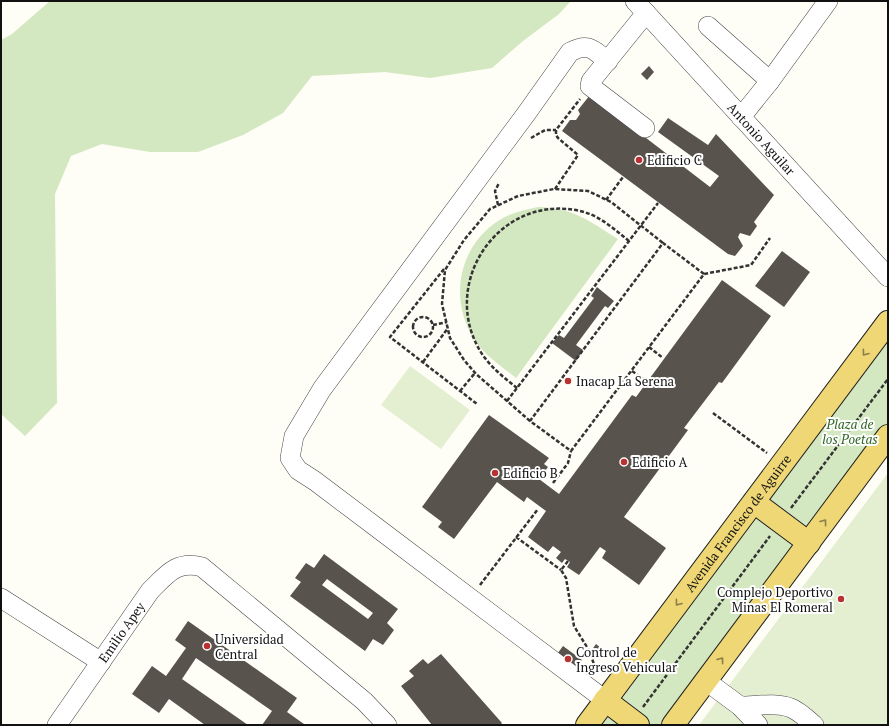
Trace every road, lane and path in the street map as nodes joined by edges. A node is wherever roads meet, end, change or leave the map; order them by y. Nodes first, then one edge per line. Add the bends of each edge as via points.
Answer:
1 (828, 1) edge
2 (641, 7) edge
3 (708, 26) dead end
4 (608, 61) junction
5 (770, 81) junction
6 (590, 86) junction
7 (741, 117) junction
8 (645, 128) dead end
9 (556, 130) junction
10 (528, 143) dead end
11 (623, 177) dead end
12 (501, 179) dead end
13 (554, 189) junction
14 (606, 200) junction
15 (658, 203) dead end
16 (498, 205) junction
17 (640, 225) junction
18 (770, 238) dead end
19 (629, 241) junction
20 (663, 243) junction
21 (451, 261) junction
22 (704, 274) junction
23 (888, 278) edge
24 (447, 322) junction
25 (888, 322) edge
26 (433, 325) junction
27 (448, 328) junction
28 (649, 347) junction
29 (663, 358) dead end
30 (423, 362) junction
31 (632, 371) junction
32 (475, 373) junction
33 (888, 379) edge
34 (646, 381) dead end
35 (517, 388) junction
36 (460, 391) junction
37 (507, 401) junction
38 (477, 404) dead end
39 (713, 413) dead end
40 (530, 421) junction
41 (888, 436) edge
42 (571, 451) junction
43 (782, 464) junction
44 (553, 483) dead end
45 (754, 502) junction
46 (538, 508) dead end
47 (781, 522) junction
48 (516, 537) junction
49 (809, 543) junction
50 (568, 561) dead end
51 (561, 570) junction
52 (1, 598) edge
53 (470, 598) junction
54 (101, 662) junction
55 (596, 673) dead end
56 (706, 681) junction
57 (605, 700) junction
58 (740, 706) junction
59 (635, 723) edge
60 (57, 725) edge
61 (387, 725) edge
62 (587, 725) edge
63 (673, 725) edge
64 (758, 725) edge
65 (814, 725) edge

1 - 5 street
2 - 4 street
2 - 7 street, Antonio Aguilar
3 - 5 street
4 - 6 street
4 - 53 street via 586,47 570,52 322,389 294,436 290,458 298,470
5 - 7 street
6 - 8 street
6 - 9 path
7 - 23 street, Antonio Aguilar
9 - 10 path via 545,130 532,137
9 - 13 path via 558,138 578,155
11 - 14 path
12 - 16 path via 495,191
13 - 14 path via 588,191
13 - 16 path via 518,196
14 - 17 path
15 - 17 path
16 - 21 path via 490,209 464,240
17 - 19 path
17 - 20 path
18 - 22 path via 751,265
19 - 35 path
19 - 35 path via 594,216 566,209 524,216 506,227 481,252 469,279 466,308 468,323 472,337 487,362
20 - 22 path
20 - 40 path
21 - 24 path via 445,270 442,304
21 - 30 path via 390,337
22 - 28 path
24 - 26 path
24 - 27 path
25 -> 43 main road, Avenida Francisco de Aguirre
26 - 26 path via 430,319 420,317 414,324 414,330 418,336 425,337 431,333
27 - 30 path
27 - 32 path via 450,338
28 - 29 path
28 - 31 path
30 - 36 path
31 - 34 path
31 - 42 path
32 - 36 path
32 - 37 path
33 - 47 path
35 - 37 path
36 - 38 path
37 - 40 path
39 - 43 path
40 - 42 path
49 -> 41 main road
42 - 44 path via 568,463
43 - 45 main road, Avenida Francisco de Aguirre
45 - 47 main road
45 -> 57 main road, Avenida Francisco de Aguirre
46 - 48 path
47 - 49 main road
47 - 59 path
48 - 51 path
48 - 53 path
56 -> 49 main road
50 - 51 path
51 - 55 path via 566,578 574,626 590,652
52 - 54 street
53 - 57 street
54 - 60 street, Emilio Apey
54 - 61 street, Emilio Apey via 150,590 179,566 191,564 202,567 364,701
56 - 58 street
56 - 63 main road
57 - 59 main road
57 - 62 main road, Avenida Francisco de Aguirre
58 - 64 street
58 - 65 street via 786,706

